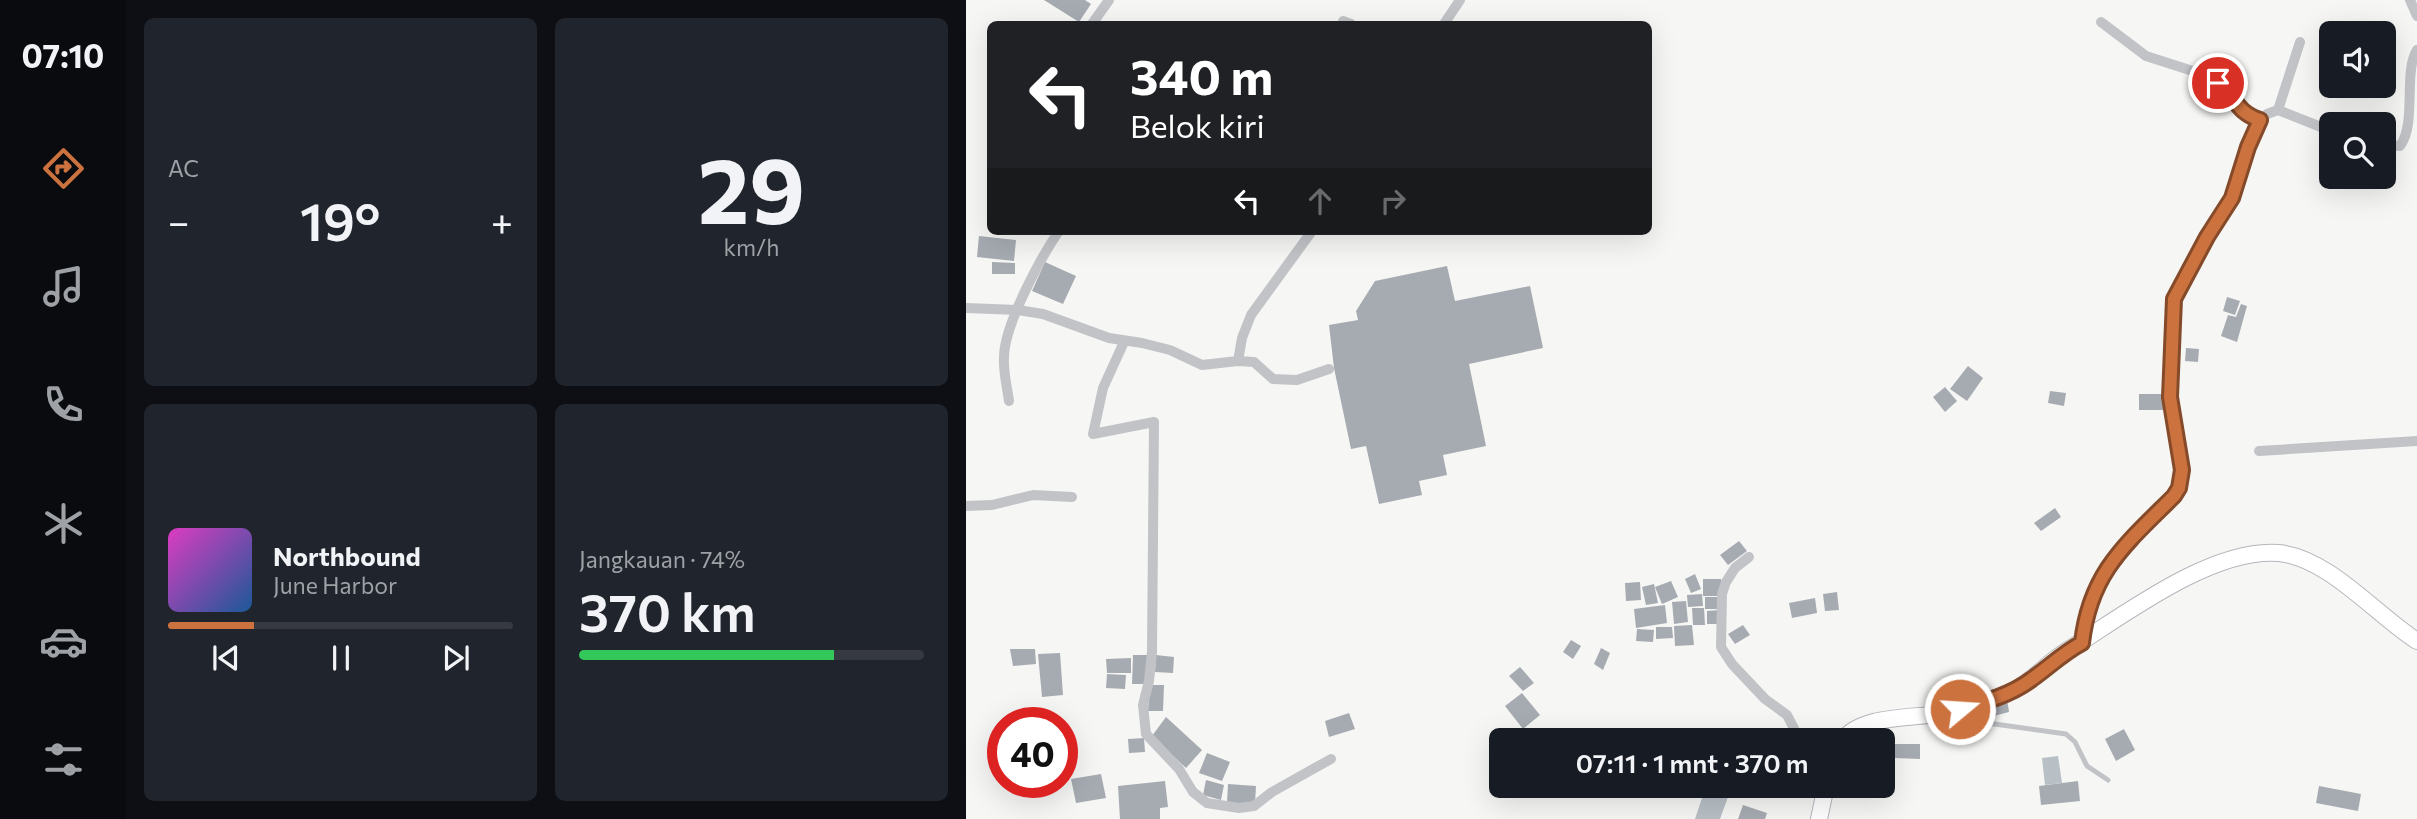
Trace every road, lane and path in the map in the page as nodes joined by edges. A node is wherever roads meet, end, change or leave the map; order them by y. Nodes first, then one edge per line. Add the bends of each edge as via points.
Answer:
1 (1109, 0) edge
2 (1460, 0) edge
3 (2410, 0) edge
4 (2417, 16) edge
5 (1094, 21) edge
6 (1446, 21) edge
7 (2101, 22) dead end
8 (2300, 42) dead end
9 (2417, 50) edge
10 (2278, 110) junction
11 (2260, 120) junction
12 (2319, 126) edge
13 (2404, 143) junction
14 (2417, 146) edge
15 (2396, 147) edge
16 (1057, 235) edge
17 (1309, 235) edge
18 (966, 308) edge
19 (1018, 310) junction
20 (1124, 342) junction
21 (1238, 361) junction
22 (1329, 369) dead end
23 (1009, 401) dead end
24 (2417, 441) edge
25 (2259, 451) dead end
26 (1072, 497) dead end
27 (966, 506) edge
28 (1749, 557) dead end
29 (2417, 640) edge
30 (2082, 643) junction
31 (1960, 709) junction
32 (1794, 728) edge
33 (1860, 728) edge
34 (1331, 760) dead end
35 (2108, 780) dead end
36 (1823, 798) edge
37 (1819, 819) edge

1 - 5 street
2 - 6 street
3 - 4 street
7 - 11 street via 2146,55 2218,83 2243,112
8 - 10 street
9 - 13 street via 2412,61 2415,102
10 - 11 street
10 - 12 street
11 - 30 street via 2232,198 2174,299 2170,397 2182,461 2179,488 2105,570 2088,607
13 - 14 street
13 - 15 street
16 - 19 street
17 - 21 street via 1251,315
18 - 19 street
19 - 20 street
19 - 23 street via 1004,357
20 - 21 street via 1170,350 1202,365
20 - 34 street via 1103,388 1093,434 1154,422 1152,652 1143,705 1146,734 1179,769 1193,792 1207,803 1239,808 1254,806
21 - 22 street via 1254,362 1273,379 1297,380
24 - 25 street
26 - 27 street via 1033,495
28 - 32 street via 1735,568 1722,594 1721,648 1765,699 1787,715
29 - 30 street via 2331,576 2277,553 2242,555 2185,579 2130,608
30 - 31 street via 2016,689
31 - 33 street
31 - 35 lane via 1973,721 2066,734 2087,766
36 - 37 street

